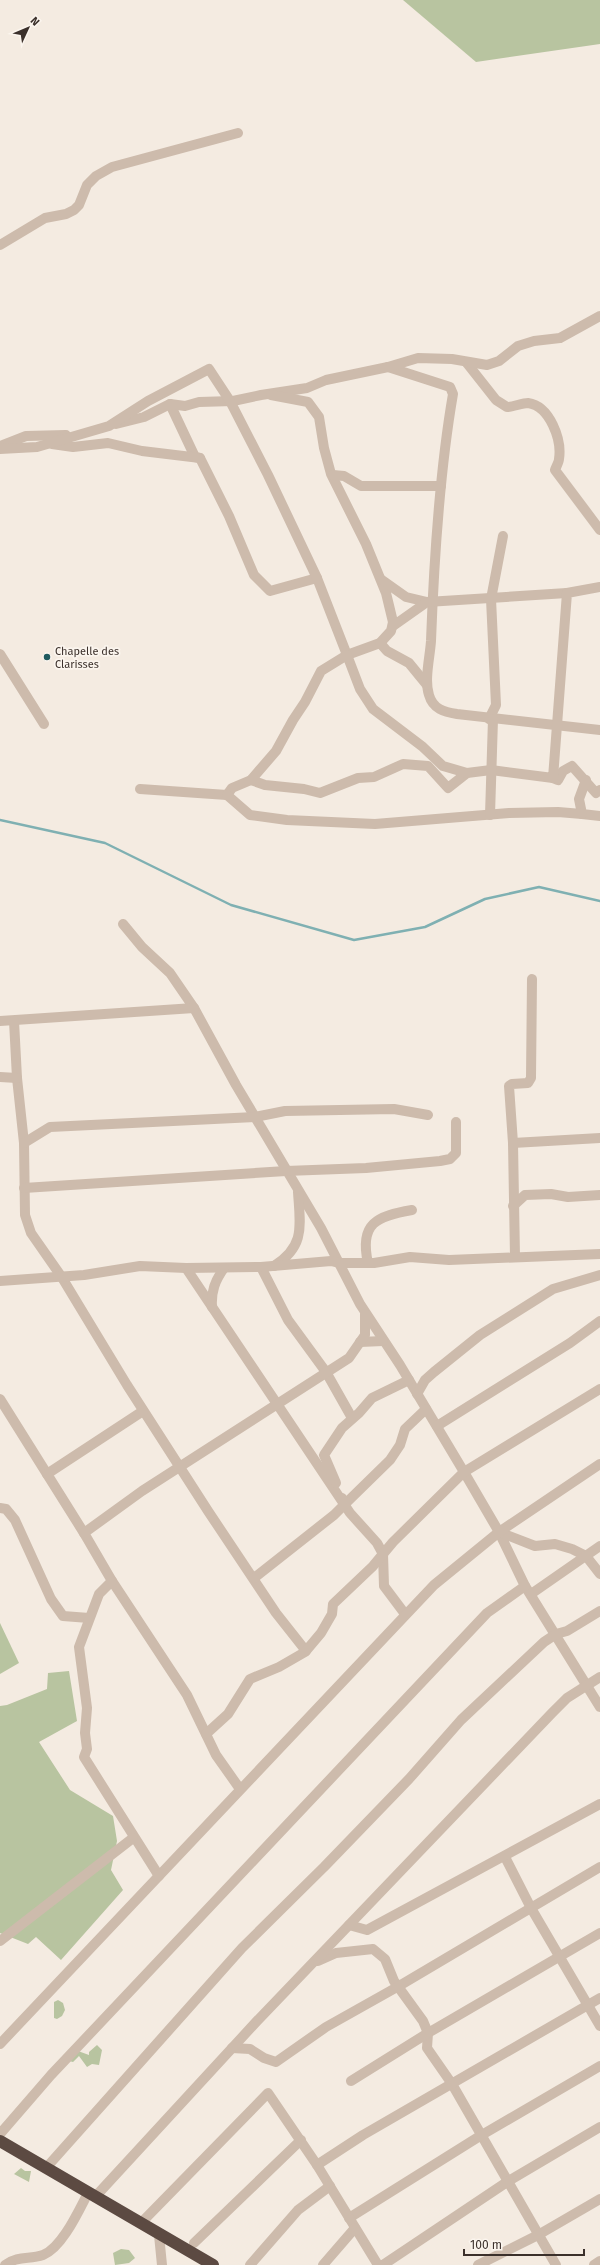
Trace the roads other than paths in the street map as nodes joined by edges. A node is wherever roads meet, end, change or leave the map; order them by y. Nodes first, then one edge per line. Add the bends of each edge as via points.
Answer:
1 (238, 133) dead end
2 (0, 245) edge
3 (600, 316) edge
4 (466, 362) junction
5 (388, 367) junction
6 (271, 395) junction
7 (230, 401) junction
8 (170, 404) junction
9 (109, 426) junction
10 (77, 434) junction
11 (50, 444) junction
12 (0, 446) edge
13 (0, 449) edge
14 (200, 458) junction
15 (333, 475) junction
16 (441, 486) junction
17 (600, 530) edge
18 (503, 536) dead end
19 (317, 578) junction
20 (380, 578) junction
21 (600, 587) edge
22 (567, 593) junction
23 (491, 599) junction
24 (430, 602) junction
25 (393, 626) junction
26 (380, 643) junction
27 (0, 654) edge
28 (347, 655) junction
29 (427, 685) junction
30 (491, 719) junction
31 (44, 724) dead end
32 (557, 726) junction
33 (600, 730) edge
34 (491, 770) junction
35 (468, 773) junction
36 (553, 778) junction
37 (251, 780) junction
38 (586, 780) junction
39 (140, 789) dead end
40 (600, 790) edge
41 (227, 795) junction
42 (582, 814) junction
43 (490, 815) junction
44 (600, 816) edge
45 (123, 924) dead end
46 (532, 979) dead end
47 (194, 1008) junction
48 (0, 1021) edge
49 (14, 1021) junction
50 (0, 1077) edge
51 (17, 1078) junction
52 (428, 1115) dead end
53 (255, 1117) junction
54 (456, 1122) dead end
55 (600, 1138) edge
56 (24, 1143) junction
57 (513, 1143) junction
58 (286, 1170) junction
59 (24, 1188) junction
60 (298, 1190) junction
61 (600, 1195) edge
62 (513, 1206) junction
63 (412, 1210) dead end
64 (600, 1254) edge
65 (515, 1257) junction
66 (339, 1263) junction
67 (368, 1263) junction
68 (272, 1267) junction
69 (186, 1268) junction
70 (224, 1268) junction
71 (261, 1268) junction
72 (600, 1275) edge
73 (61, 1276) junction
74 (0, 1281) edge
75 (212, 1307) junction
76 (365, 1312) junction
77 (600, 1322) edge
78 (383, 1341) junction
79 (360, 1342) junction
80 (326, 1372) junction
81 (409, 1380) junction
82 (600, 1389) edge
83 (417, 1394) junction
84 (0, 1400) edge
85 (276, 1403) junction
86 (426, 1409) junction
87 (143, 1411) junction
88 (352, 1418) junction
89 (437, 1426) junction
90 (600, 1464) edge
91 (180, 1468) junction
92 (464, 1472) junction
93 (47, 1474) junction
94 (345, 1504) junction
95 (0, 1508) edge
96 (499, 1532) junction
97 (84, 1533) junction
98 (600, 1546) edge
99 (382, 1554) junction
100 (586, 1556) junction
101 (600, 1574) edge
102 (254, 1578) junction
103 (112, 1581) junction
104 (528, 1590) junction
105 (600, 1611) edge
106 (405, 1614) junction
107 (89, 1618) junction
108 (556, 1634) junction
109 (306, 1651) junction
110 (600, 1677) edge
111 (588, 1685) junction
112 (600, 1707) edge
113 (206, 1734) junction
114 (240, 1789) junction
115 (600, 1804) edge
116 (133, 1838) junction
117 (505, 1857) junction
118 (600, 1867) edge
119 (158, 1876) junction
120 (531, 1908) junction
121 (349, 1925) junction
122 (600, 1933) edge
123 (0, 1941) edge
124 (560, 1956) junction
125 (316, 1961) junction
126 (399, 1986) junction
127 (600, 1998) edge
128 (588, 2005) junction
129 (600, 2026) edge
130 (428, 2033) junction
131 (0, 2044) edge
132 (232, 2048) junction
133 (600, 2066) edge
134 (352, 2081) dead end
135 (452, 2084) junction
136 (600, 2127) edge
137 (0, 2134) edge
138 (480, 2136) junction
139 (301, 2140) junction
140 (0, 2141) edge
141 (317, 2165) junction
142 (46, 2168) junction
143 (507, 2182) junction
144 (330, 2186) junction
145 (91, 2195) junction
146 (600, 2199) edge
147 (349, 2218) junction
148 (141, 2223) junction
149 (355, 2228) junction
150 (159, 2235) junction
151 (538, 2235) junction
152 (194, 2243) dead end
153 (600, 2261) edge
154 (5, 2265) edge
155 (162, 2265) edge
156 (213, 2265) edge
157 (250, 2265) edge
158 (323, 2265) edge
159 (378, 2265) edge
160 (383, 2265) edge
161 (478, 2265) edge
162 (556, 2265) edge
163 (594, 2265) edge

1 - 2 street via 108,168 87,185 79,205 74,210 45,218
3 - 4 street via 560,338 518,346 494,363 487,365
4 - 5 street via 426,358
4 - 17 street via 496,400 507,407 527,403 542,410 555,425 559,459 555,470
5 - 6 street
5 - 16 street via 450,387 452,390
6 - 7 street
6 - 15 street via 308,402 316,411
7 - 8 street via 199,402 185,406
7 - 9 street via 211,370 207,369 137,407
7 - 19 street
8 - 9 street via 144,417
8 - 14 street via 184,438 195,457
9 - 10 street
10 - 11 street
10 - 12 street via 26,436
11 - 13 street via 28,449
11 - 14 street via 73,447 108,443 142,451
14 - 19 street via 254,575 266,588 275,590
15 - 16 street via 344,476 361,486
15 - 20 street
16 - 24 street
18 - 23 street
19 - 28 street
20 - 24 street via 406,597
20 - 25 street
21 - 22 street
22 - 23 street
22 - 32 street
23 - 24 street
23 - 30 street via 496,705
24 - 25 street
24 - 29 street
25 - 26 street
26 - 28 street
26 - 29 street via 387,651 409,663
27 - 31 street
28 - 35 street via 360,689 372,709 423,747 443,766
28 - 37 street via 321,671 306,702 276,751
29 - 30 street via 429,695 437,708 444,712
30 - 32 street
30 - 34 street
32 - 33 street
32 - 36 street
34 - 35 street
34 - 36 street
34 - 43 street
35 - 37 street via 448,788 428,766 403,764 320,793 265,785
36 - 38 street via 558,780 563,771 572,766
37 - 41 street via 232,788
38 - 40 street via 596,793
38 - 42 street via 579,799
39 - 41 street
41 - 43 street via 250,815 287,820 376,824
42 - 43 street via 558,812
42 - 44 street
45 - 47 street via 142,947 170,973
46 - 57 street via 531,1078 528,1083 509,1086
47 - 49 street
47 - 53 street
48 - 49 street
49 - 51 street
50 - 51 street
51 - 56 street
52 - 53 street via 394,1109 285,1111
53 - 56 street via 50,1127
53 - 58 street
54 - 58 street via 458,1142 456,1153 450,1159 366,1168
55 - 57 street
56 - 59 street
57 - 62 street
58 - 59 street
58 - 60 street
59 - 73 street via 25,1215 31,1233
60 - 66 street
60 - 68 street via 301,1231 297,1243 291,1254
61 - 62 street via 525,1195
62 - 65 street
63 - 67 street via 392,1213 378,1219 365,1239
64 - 65 street
65 - 67 street via 449,1260 410,1256
66 - 67 street
66 - 68 street via 331,1261
66 - 76 street
68 - 71 street
69 - 70 street
69 - 73 street via 140,1266 98,1274
69 - 75 street
70 - 71 street
70 - 75 street via 211,1293
71 - 80 street via 288,1320
72 - 83 street via 553,1289 503,1320 434,1372 425,1380
73 - 74 street
73 - 87 street
75 - 85 street
76 - 78 street
76 - 79 street via 365,1336
77 - 89 street
78 - 79 street
78 - 81 street
79 - 80 street via 349,1358
80 - 85 street
80 - 88 street
81 - 83 street
81 - 88 street via 379,1393
82 - 92 street
83 - 86 street
84 - 93 street
85 - 91 street
85 - 94 street
86 - 89 street
86 - 94 street via 405,1429 400,1445 390,1460
87 - 91 street
87 - 93 street
88 - 94 street via 324,1454
89 - 92 street
90 - 96 street
91 - 97 street via 142,1491
91 - 102 street
92 - 96 street
92 - 99 street
93 - 97 street
94 - 99 street via 377,1543
94 - 102 street
95 - 107 street via 6,1509 14,1520 51,1599 63,1616
96 - 100 street via 535,1546 554,1544
96 - 104 street
96 - 106 street via 434,1584
97 - 103 street
98 - 100 street
99 - 106 street via 384,1586
99 - 109 street via 334,1604 332,1614 321,1633
100 - 101 street
100 - 104 street
102 - 109 street via 276,1613
103 - 107 street via 99,1594
103 - 113 street via 187,1695
104 - 108 street
104 - 137 street via 482,1619 51,2075
105 - 108 street via 567,1631
106 - 114 street via 341,1685
107 - 116 street via 79,1648 87,1708 87,1749 84,1757
108 - 111 street
108 - 142 street via 544,1642 461,1720 409,1779 242,1948
109 - 113 street via 279,1667 250,1679 228,1714
110 - 111 street
111 - 112 street
111 - 121 street via 567,1698 552,1713
113 - 114 street via 216,1755
114 - 119 street
115 - 117 street
116 - 119 street
116 - 123 street
117 - 120 street
117 - 121 street via 367,1930
118 - 120 street
119 - 131 street
120 - 124 street
120 - 126 street
121 - 125 street
122 - 124 street
124 - 128 street
124 - 130 street
125 - 126 street via 336,1953 373,1949 385,1959 394,1981
125 - 132 street
126 - 130 street via 423,2021
126 - 132 street via 326,2027 276,2062 264,2058 250,2048
127 - 128 street
128 - 129 street
128 - 135 street
130 - 134 street
130 - 135 street via 427,2048
132 - 145 street
133 - 138 street
135 - 138 street
135 - 141 street
136 - 143 street
138 - 143 street
138 - 147 street
139 - 141 street
139 - 148 street via 268,2093
139 - 152 street
140 - 142 highway
141 - 144 street
142 - 145 highway
143 - 151 street
143 - 160 street
144 - 147 street
144 - 157 street via 298,2210
145 - 148 highway
145 - 154 street via 54,2247 43,2255 14,2258
146 - 151 street
147 - 149 street
148 - 150 highway
149 - 158 street
149 - 159 street
150 - 155 street
150 - 156 highway
151 - 161 street
151 - 162 street
153 - 163 street

